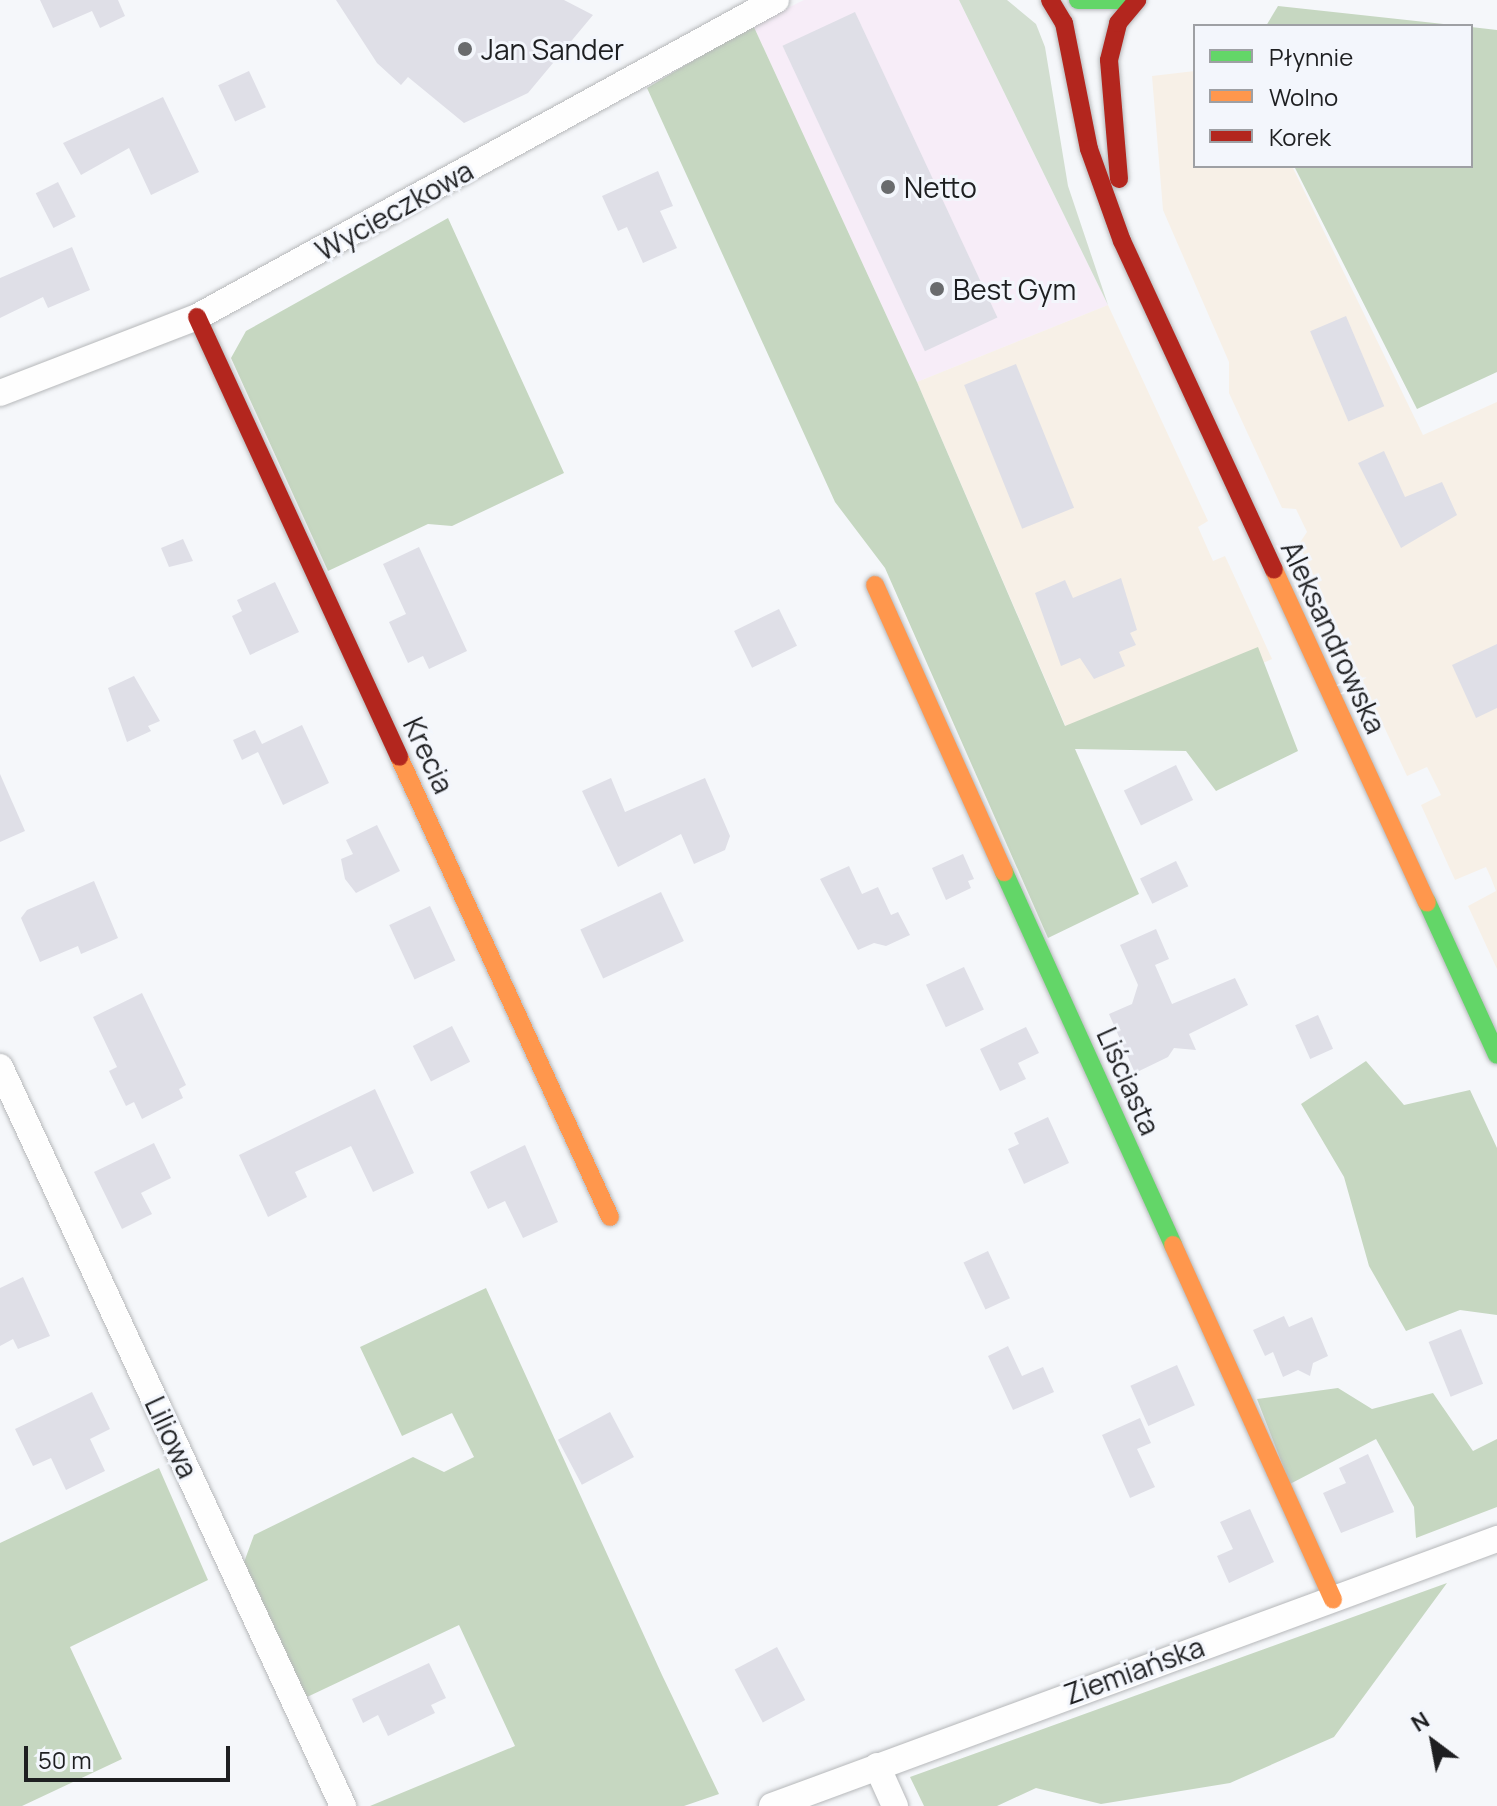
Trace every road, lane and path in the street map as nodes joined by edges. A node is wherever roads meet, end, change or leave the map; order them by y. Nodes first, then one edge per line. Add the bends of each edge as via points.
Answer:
1 (776, 0) edge
2 (1050, 0) edge
3 (1078, 0) edge
4 (1121, 0) edge
5 (1137, 0) edge
6 (1122, 241) junction
7 (197, 317) junction
8 (0, 393) edge
9 (875, 585) dead end
10 (1497, 1055) edge
11 (0, 1067) edge
12 (610, 1217) dead end
13 (1497, 1539) edge
14 (1333, 1600) junction
15 (877, 1766) junction
16 (343, 1806) edge
17 (772, 1806) edge
18 (895, 1806) edge

1 - 7 street, Wycieczkowa
2 - 6 street, Aleksandrowska via 1064,23 1089,149
3 - 4 street
5 - 6 street, Aleksandrowska via 1118,23 1109,60
6 - 10 street, Aleksandrowska
7 - 8 street, Wycieczkowa
7 - 12 street, Krecia
9 - 14 street, Liściasta
11 - 16 street, Liliowa
13 - 14 street, Ziemiańska
14 - 15 street, Ziemiańska
15 - 17 street, Ziemiańska
15 - 18 street

